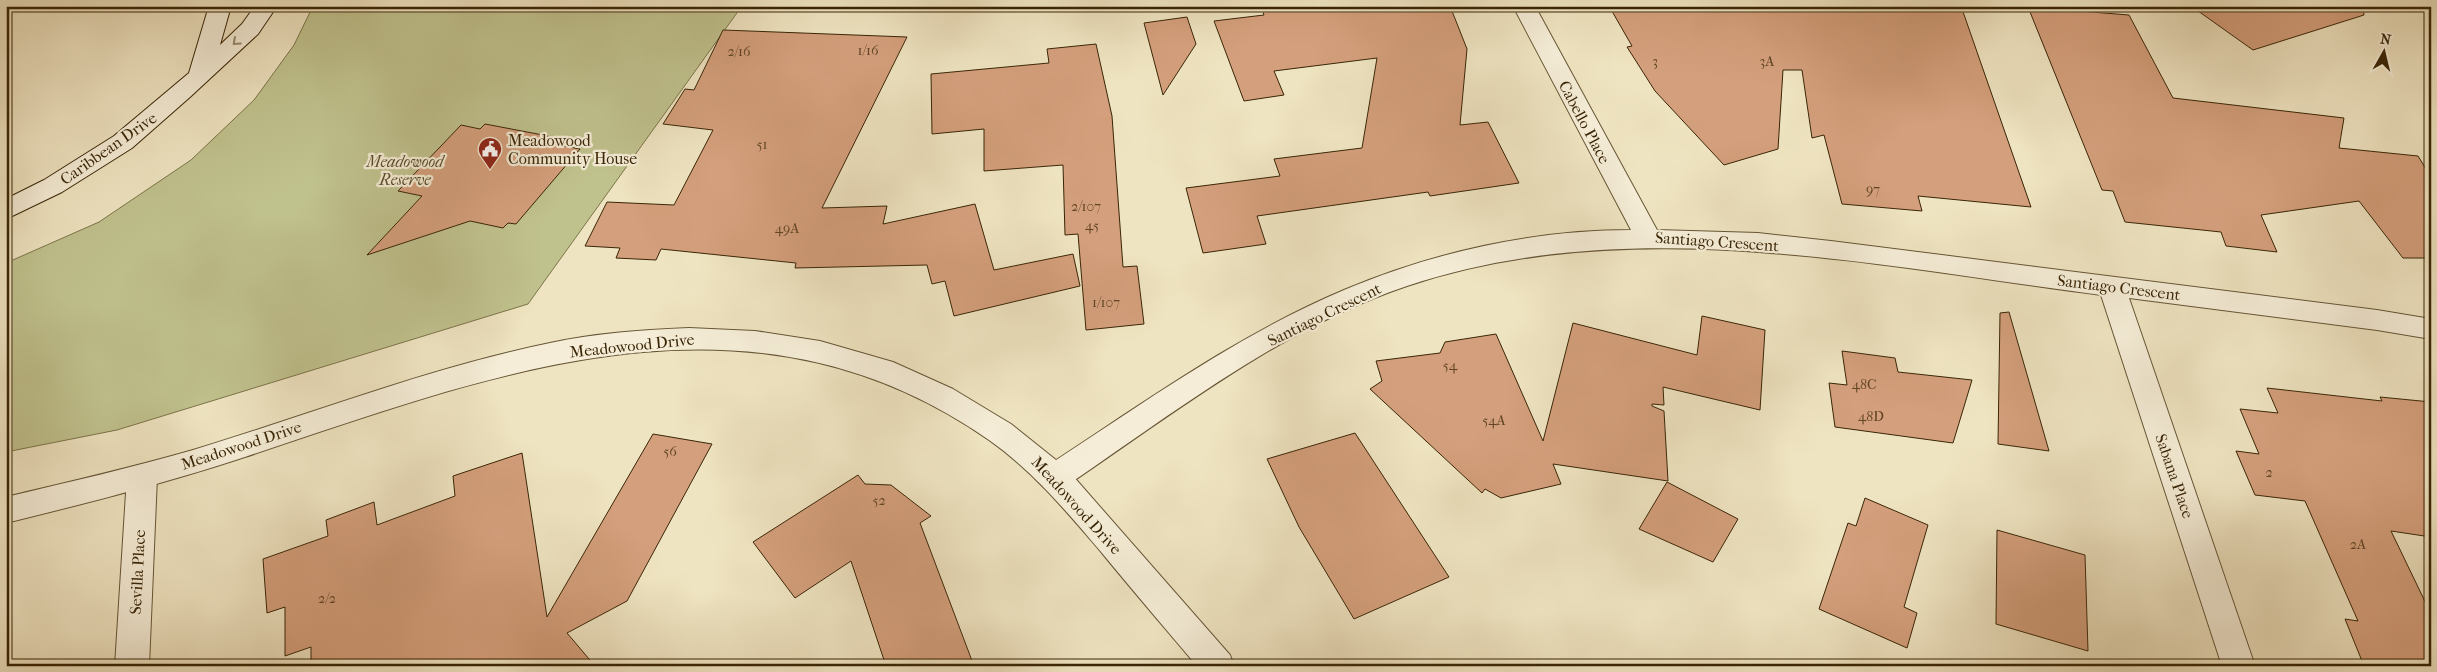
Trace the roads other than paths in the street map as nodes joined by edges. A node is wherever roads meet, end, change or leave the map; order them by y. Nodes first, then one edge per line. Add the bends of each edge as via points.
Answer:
1 (220, 6) edge
2 (266, 6) edge
3 (1524, 6) edge
4 (200, 73) junction
5 (6, 210) edge
6 (1648, 237) junction
7 (2111, 286) junction
8 (2431, 329) edge
9 (142, 477) junction
10 (1056, 477) junction
11 (6, 510) edge
12 (132, 666) edge
13 (1218, 666) edge
14 (2239, 666) edge

1 - 4 street, Caribbean Drive
2 -> 4 street, Caribbean Drive via 250,29
3 - 6 street, Cabello Place
4 - 5 street, Caribbean Drive via 123,142 60,182
6 - 7 street, Santiago Crescent via 1813,248
6 - 10 street, Santiago Crescent via 1522,248 1447,265 1361,293 1247,352
7 - 8 street, Santiago Crescent
7 - 14 street, Sabana Place
9 - 10 street, Meadowood Drive via 494,368 552,353 680,337 739,338 854,359 911,380 998,428
9 - 11 street, Meadowood Drive
9 - 12 street, Sevilla Place
10 - 13 street, Meadowood Drive

